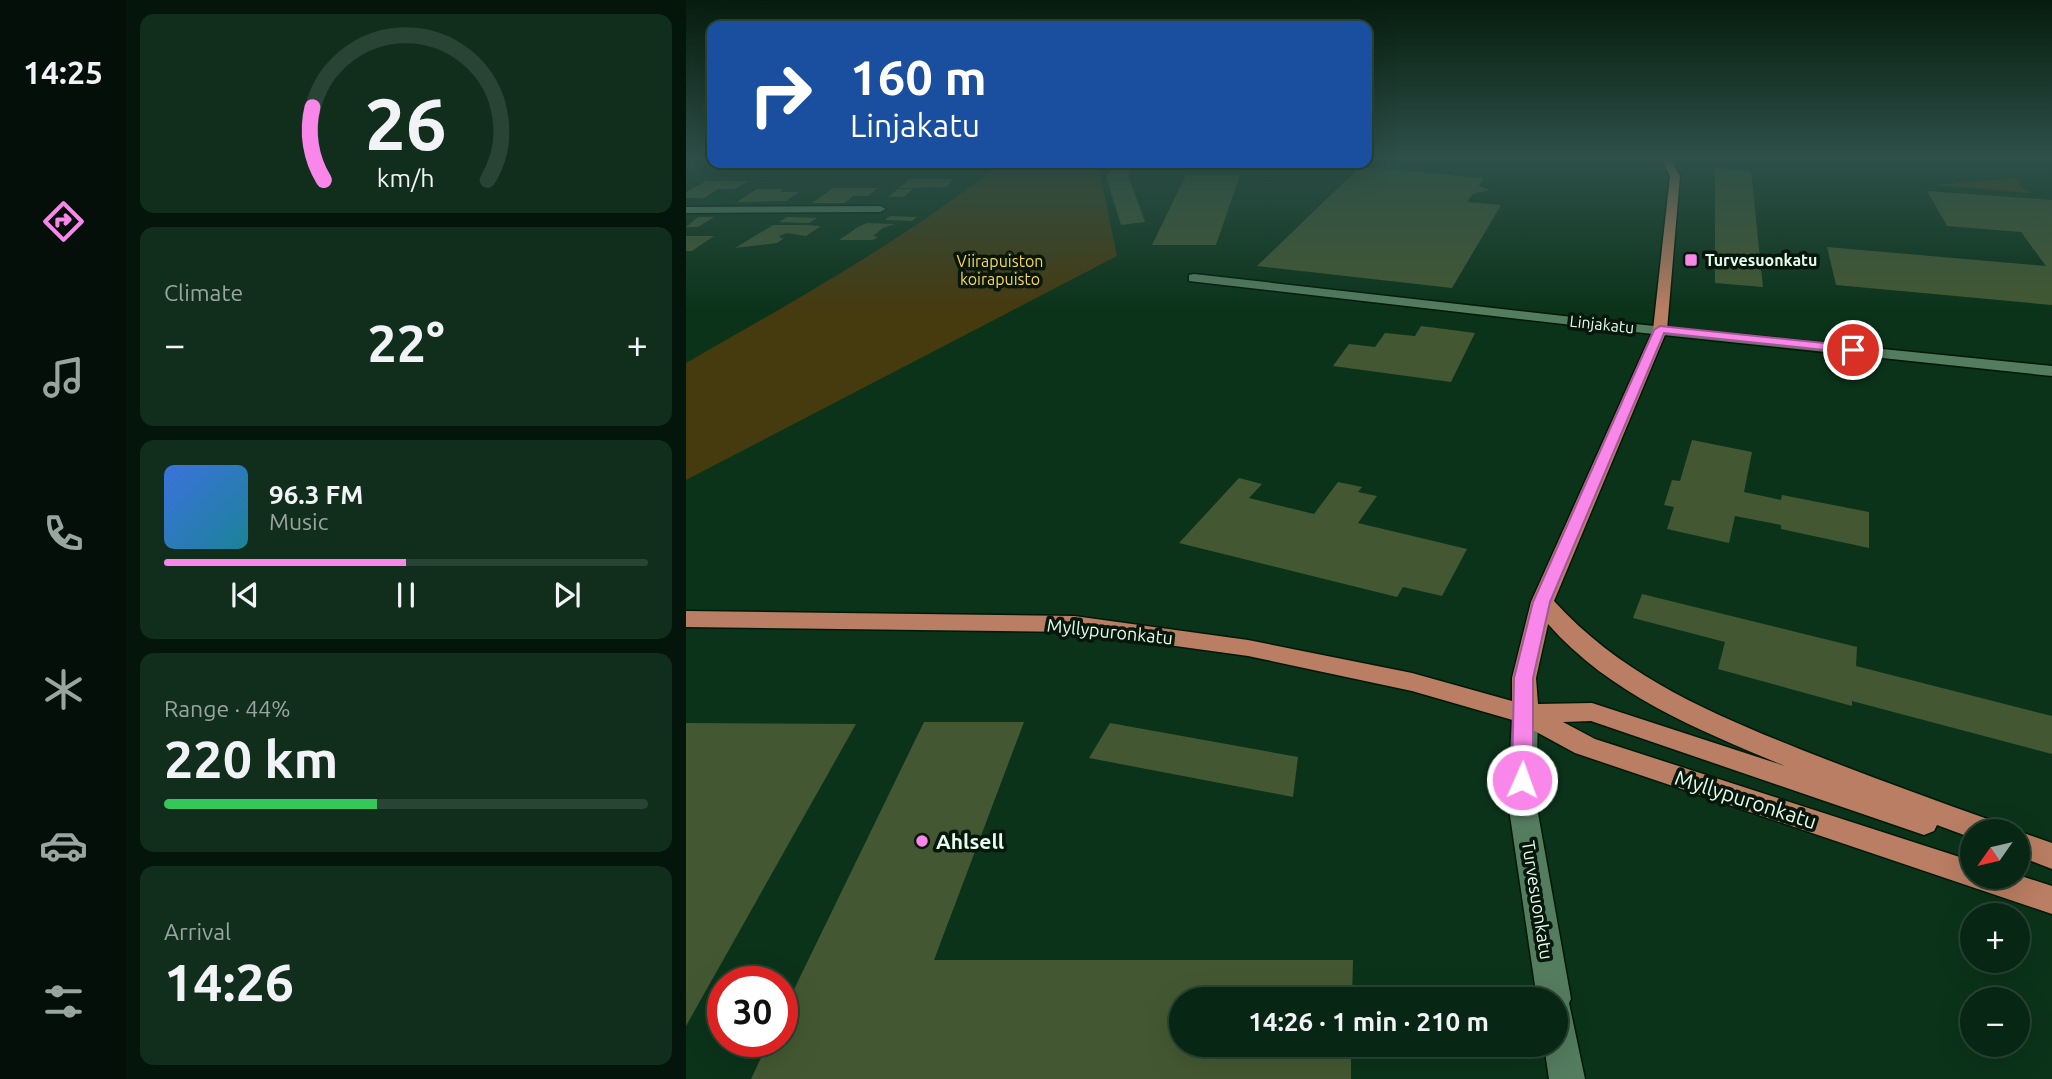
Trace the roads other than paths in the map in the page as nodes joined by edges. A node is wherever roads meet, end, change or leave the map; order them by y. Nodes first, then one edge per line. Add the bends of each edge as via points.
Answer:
1 (811, 209) edge
2 (1672, 209) edge
3 (686, 210) edge
4 (1194, 278) dead end
5 (1660, 330) junction
6 (2052, 371) edge
7 (1542, 602) junction
8 (686, 619) edge
9 (1525, 714) junction
10 (1960, 821) edge
11 (1960, 835) edge
12 (2030, 848) edge
13 (2052, 856) edge
14 (2030, 858) edge
15 (2052, 866) edge
16 (1960, 870) edge
17 (2018, 889) edge
18 (2052, 900) edge
19 (1552, 987) edge
20 (1563, 1057) edge
21 (1567, 1079) edge

1 - 3 street
2 - 5 main road, Turvesuonkatu
4 - 5 street, Linjakatu
5 - 6 street, Linjakatu
5 - 7 main road, Turvesuonkatu
7 - 9 main road, Turvesuonkatu via 1524,678
7 - 10 main road via 1564,630 1656,698 1785,754
8 - 9 main road, Myllypuronkatu via 1074,624 1248,648 1412,682
9 - 11 main road, Myllypuronkatu via 1592,712
9 - 16 main road, Myllypuronkatu via 1585,746
9 - 19 street, Turvesuonkatu via 1522,802
12 - 13 main road
14 - 15 main road
17 - 18 main road
20 - 21 street

